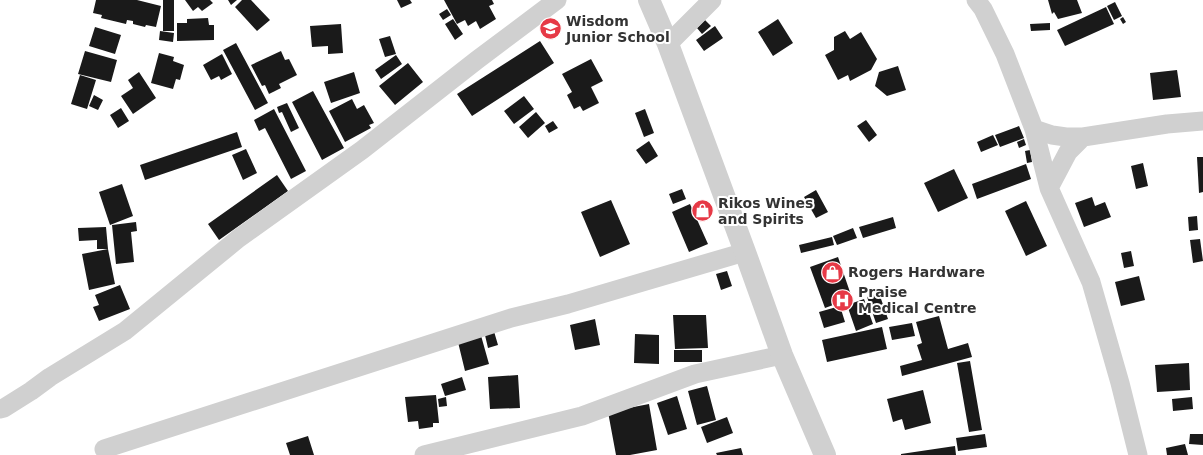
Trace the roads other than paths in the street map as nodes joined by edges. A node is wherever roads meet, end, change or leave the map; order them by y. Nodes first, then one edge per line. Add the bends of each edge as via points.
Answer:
1 (557, 0) edge
2 (649, 0) edge
3 (712, 0) edge
4 (976, 0) edge
5 (668, 44) junction
6 (1203, 122) edge
7 (1034, 129) junction
8 (1083, 137) junction
9 (1049, 188) junction
10 (745, 252) junction
11 (782, 355) junction
12 (0, 409) edge
13 (104, 449) dead end
14 (424, 455) edge
15 (825, 455) edge
16 (1138, 455) edge

1 - 12 street via 362,150 239,238 125,331
2 - 5 street
3 - 5 street
4 - 7 street via 1005,54
5 - 10 street
6 - 8 street via 1167,124
7 - 8 street via 1052,135
7 - 9 street
8 - 9 street via 1068,152
9 - 16 street via 1091,282
10 - 11 street
10 - 13 street via 511,318
11 - 14 street via 695,374 582,416
11 - 15 street

